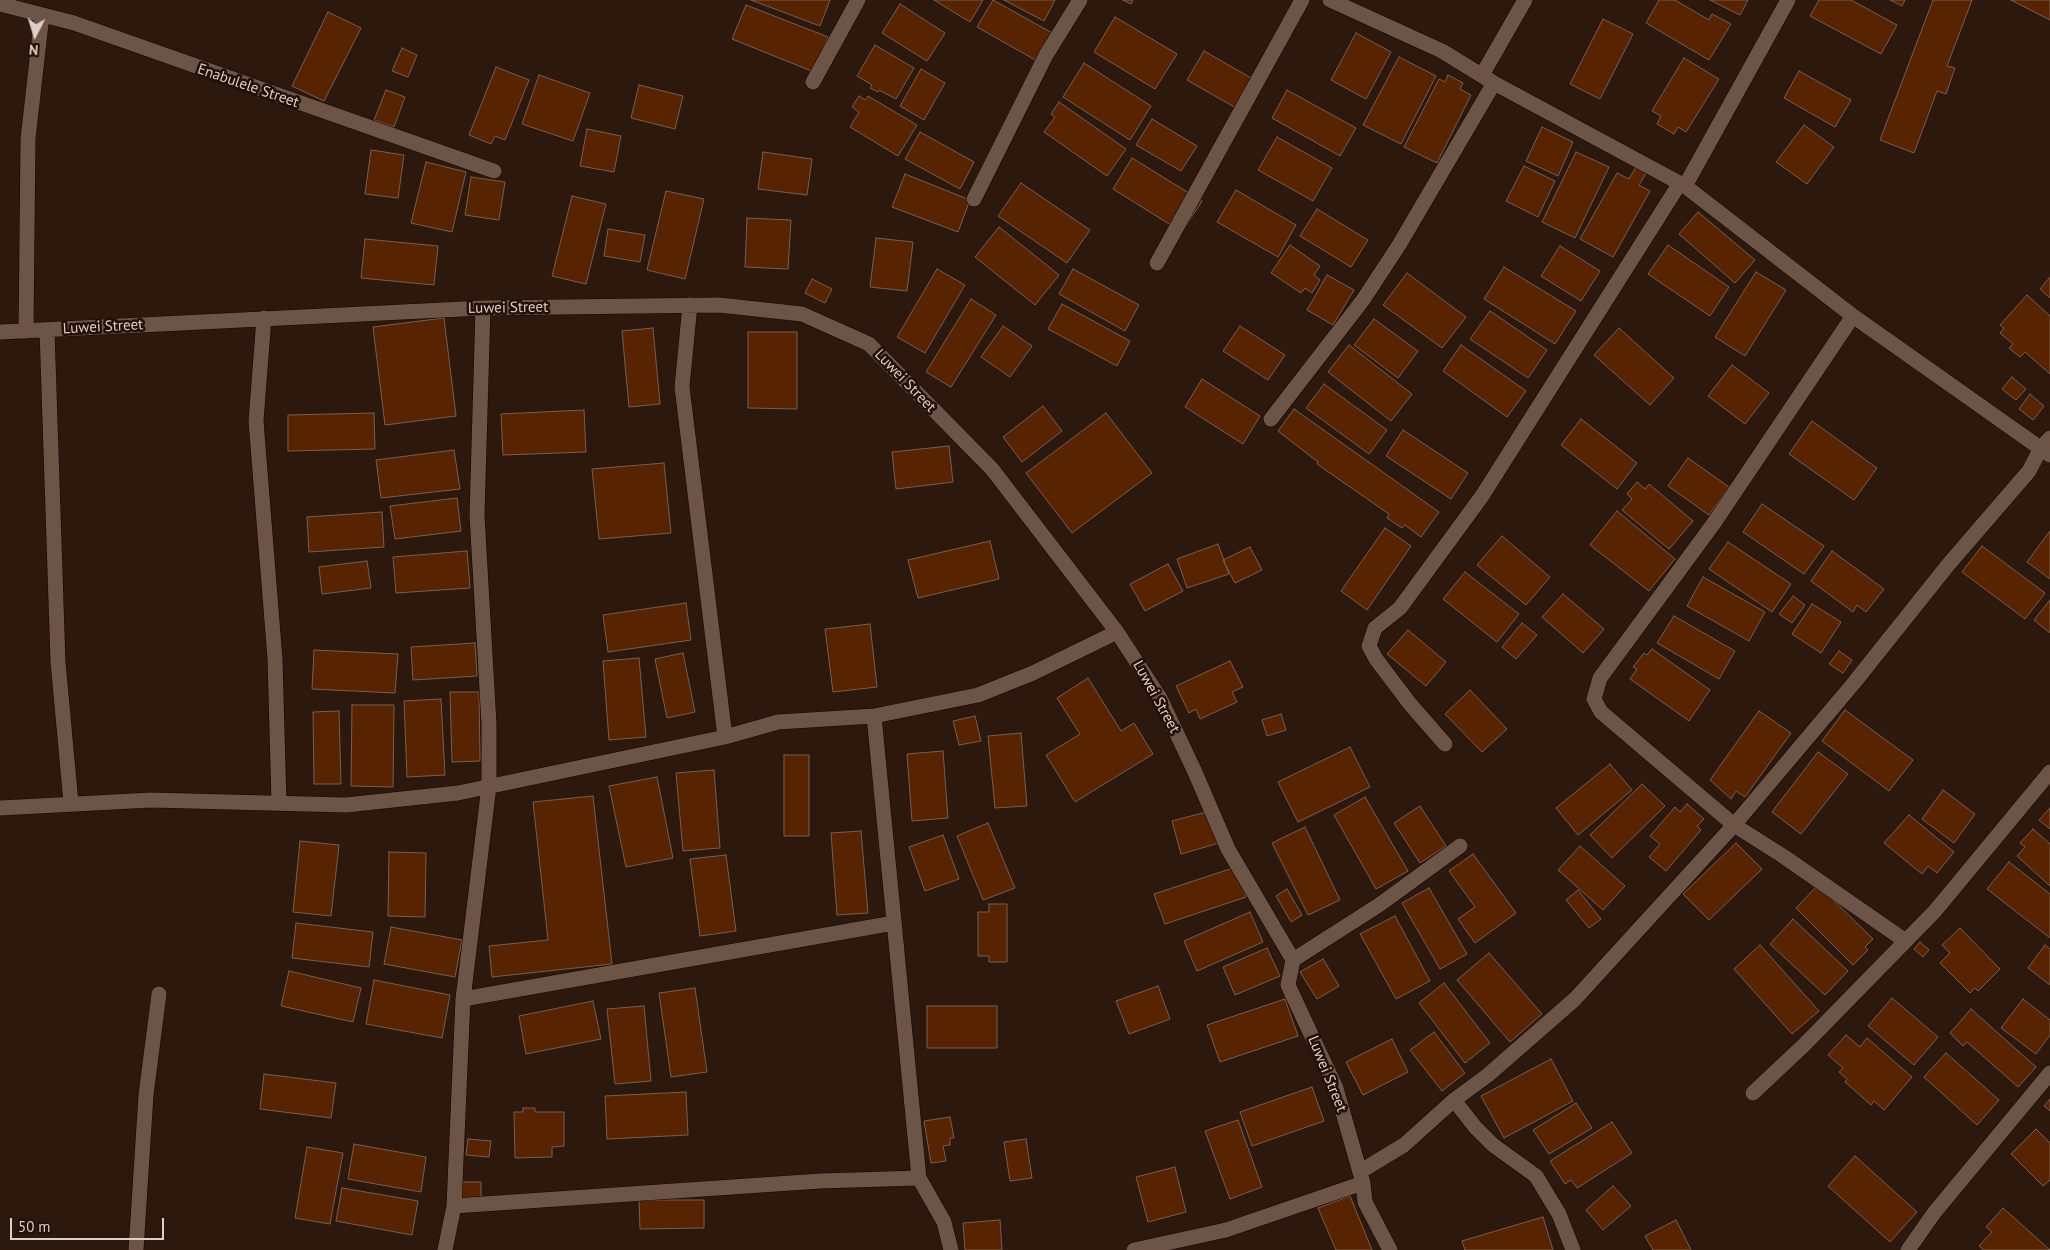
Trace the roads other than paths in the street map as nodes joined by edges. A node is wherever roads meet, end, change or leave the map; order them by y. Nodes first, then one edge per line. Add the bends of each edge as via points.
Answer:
1 (858, 0) edge
2 (1080, 0) edge
3 (1302, 0) edge
4 (1330, 0) edge
5 (1525, 0) edge
6 (1788, 0) edge
7 (0, 4) edge
8 (42, 15) junction
9 (1488, 79) junction
10 (813, 82) dead end
11 (494, 171) dead end
12 (1682, 184) junction
13 (974, 199) dead end
14 (1158, 263) dead end
15 (690, 305) junction
16 (482, 308) junction
17 (1853, 316) junction
18 (264, 318) junction
19 (47, 330) junction
20 (0, 332) edge
21 (26, 332) junction
22 (1271, 418) dead end
23 (2047, 447) edge
24 (1117, 632) junction
25 (874, 716) junction
26 (725, 737) junction
27 (1445, 744) dead end
28 (2050, 772) edge
29 (489, 786) junction
30 (71, 803) junction
31 (279, 803) junction
32 (0, 808) edge
33 (1734, 825) junction
34 (1460, 846) dead end
35 (894, 923) junction
36 (1904, 940) junction
37 (1293, 960) junction
38 (159, 994) dead end
39 (464, 999) junction
40 (2050, 1073) edge
41 (1753, 1093) dead end
42 (1454, 1100) junction
43 (1362, 1177) junction
44 (919, 1178) junction
45 (454, 1206) junction
46 (136, 1250) edge
47 (446, 1250) edge
48 (951, 1250) edge
49 (1134, 1250) edge
50 (1390, 1250) edge
51 (1573, 1250) edge
52 (1908, 1250) edge

1 - 10 street
2 - 13 street via 1046,55
3 - 14 street
4 - 9 street via 1442,51
5 - 9 street
6 - 12 street
7 - 8 street, Enabulele Street
8 - 11 street, Enabulele Street via 74,23
8 - 21 street via 28,139
9 - 12 street
9 - 22 street via 1399,245 1363,300
12 - 17 street
12 - 27 street via 1482,496 1400,608 1375,628 1369,646 1376,659
15 - 16 street, Luwei Street
15 - 24 street, Luwei Street via 802,314 870,344 992,469
15 - 26 street via 682,387
16 - 18 street, Luwei Street
16 - 29 street via 477,515 489,724
17 - 23 street
17 - 33 street via 1714,523 1595,689 1594,699 1601,712
18 - 19 street, Luwei Street
18 - 31 street via 256,421 275,659
19 - 21 street, Luwei Street
19 - 30 street via 58,662
20 - 21 street, Luwei Street
23 - 33 street
24 - 25 street via 1033,673 978,694
24 - 37 street, Luwei Street via 1160,698 1228,849
25 - 26 street via 778,722
25 - 35 street
26 - 29 street
28 - 36 street via 1935,911
29 - 31 street via 458,793 346,805
29 - 39 street
30 - 31 street via 151,800
30 - 32 street
33 - 36 street
33 - 42 street via 1575,999 1488,1075
34 - 37 street via 1379,905
35 - 39 street
35 - 44 street
36 - 41 street via 1897,951
37 - 43 street, Luwei Street via 1288,985 1336,1088
38 - 46 street via 146,1095
39 - 45 street
40 - 52 street via 1934,1213
42 - 43 street
42 - 51 street via 1493,1145 1536,1176 1559,1214
43 - 49 street via 1226,1230
43 - 50 street, Luwei Street via 1365,1202
44 - 45 street via 820,1181
44 - 48 street via 944,1222
45 - 47 street

